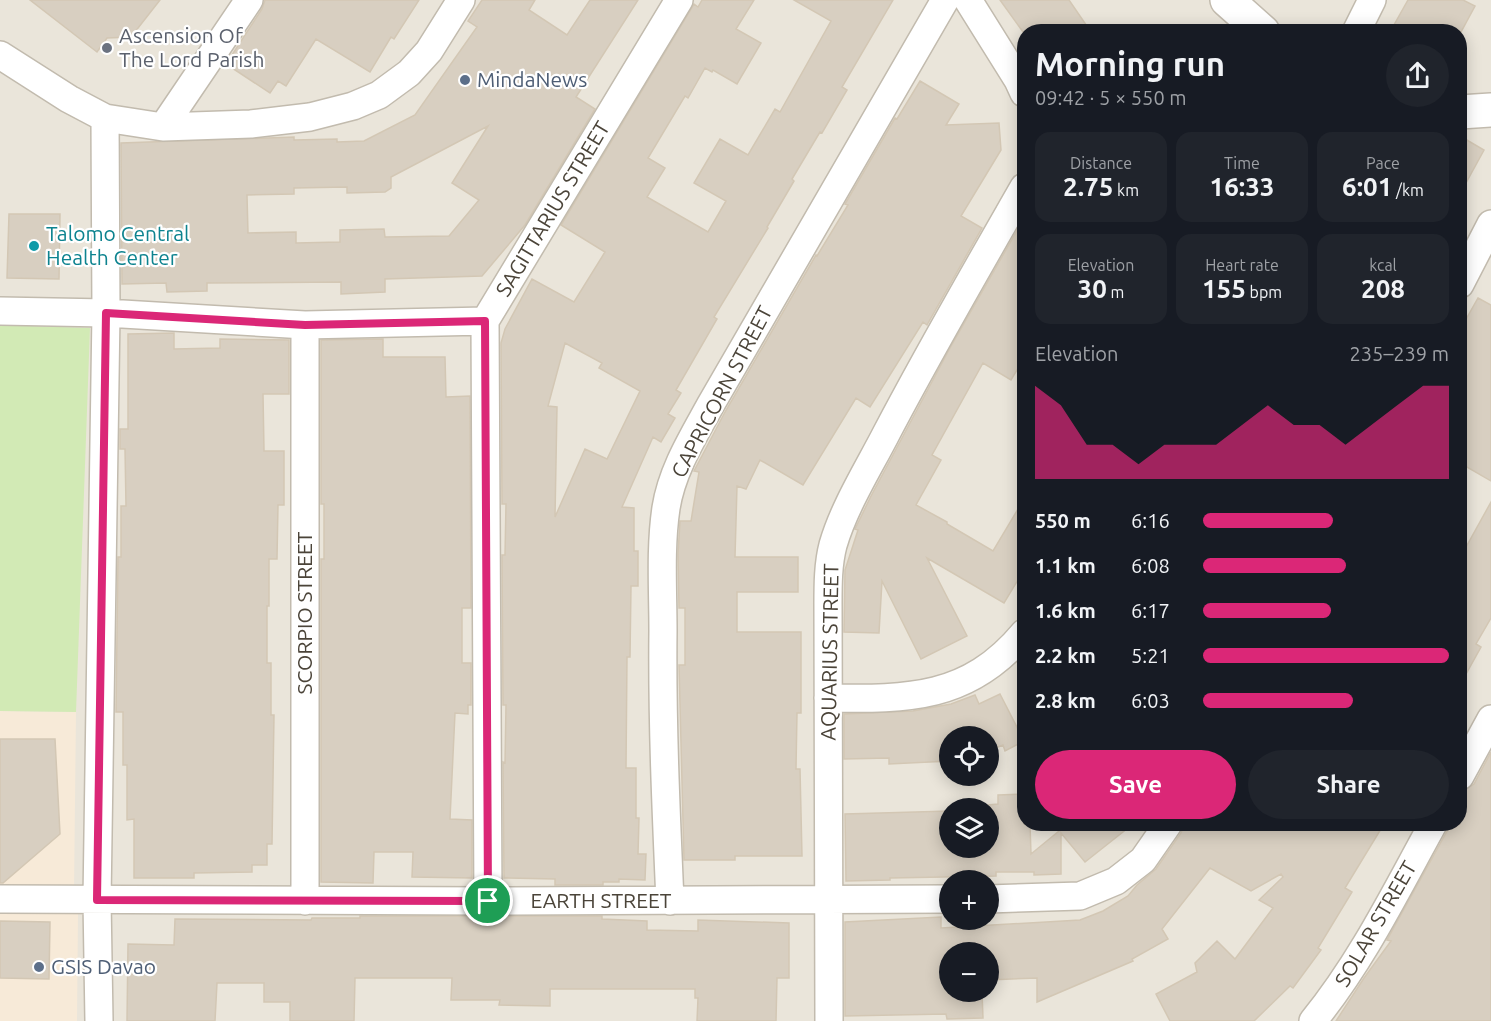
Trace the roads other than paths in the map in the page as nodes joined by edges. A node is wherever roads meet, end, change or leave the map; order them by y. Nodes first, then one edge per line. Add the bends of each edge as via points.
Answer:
1 (249, 0) edge
2 (461, 0) edge
3 (679, 0) edge
4 (945, 0) edge
5 (968, 0) edge
6 (1227, 0) edge
7 (1372, 0) edge
8 (1254, 24) edge
9 (1360, 24) edge
10 (0, 55) edge
11 (1017, 81) edge
12 (1491, 110) edge
13 (1467, 112) edge
14 (105, 118) junction
15 (163, 127) junction
16 (1017, 199) edge
17 (1491, 224) edge
18 (1467, 270) edge
19 (0, 311) edge
20 (106, 313) junction
21 (485, 321) junction
22 (305, 325) junction
23 (1017, 642) edge
24 (828, 698) junction
25 (1491, 719) edge
26 (1467, 763) edge
27 (1163, 831) edge
28 (1429, 831) edge
29 (0, 899) edge
30 (939, 899) edge
31 (999, 899) edge
32 (97, 900) junction
33 (829, 900) junction
34 (305, 901) junction
35 (488, 901) junction
36 (670, 901) junction
37 (99, 1021) edge
38 (829, 1021) edge
39 (1313, 1021) edge

1 - 15 street
2 - 15 street via 429,51 409,73 379,95 310,117
3 - 21 street, SAGITTARIUS STREET
4 - 36 street, CAPRICORN STREET via 711,404 674,478 666,507 663,547 662,722
5 - 11 street
6 - 8 street
7 - 9 street
10 - 14 street
12 - 13 street
14 - 15 street
14 - 20 street
16 - 24 street, AQUARIUS STREET via 898,410 833,545 828,573
17 - 18 street
19 - 20 street
20 - 22 street
20 - 32 street
21 - 22 street
21 - 35 street
22 - 34 street, SCORPIO STREET
23 - 24 street via 982,673 926,694 888,699
24 - 33 street, AQUARIUS STREET
25 - 26 street
27 - 31 street via 1143,860 1116,881 1080,896
28 - 39 street, SOLAR STREET via 1362,952
29 - 32 street, EARTH STREET
30 - 33 street, EARTH STREET
32 - 34 street, EARTH STREET
32 - 37 street
33 - 36 street, EARTH STREET
33 - 38 street, AQUARIUS STREET
34 - 35 street, EARTH STREET
35 - 36 street, EARTH STREET

